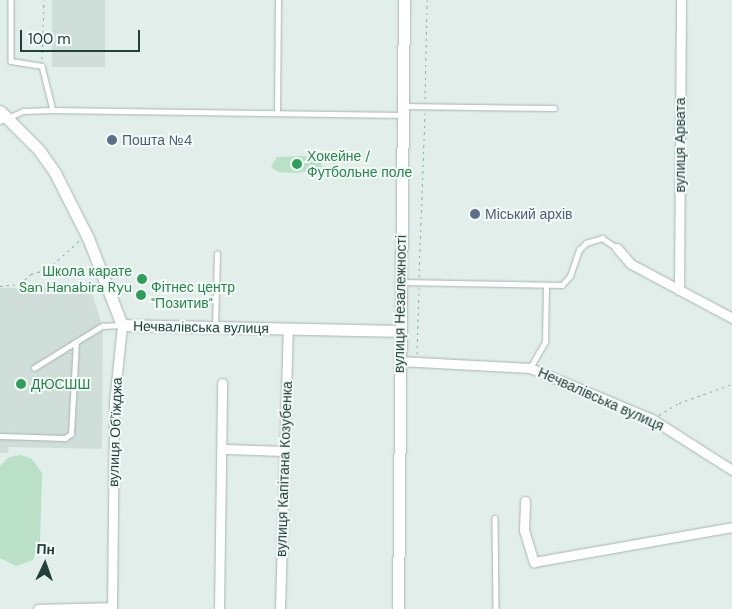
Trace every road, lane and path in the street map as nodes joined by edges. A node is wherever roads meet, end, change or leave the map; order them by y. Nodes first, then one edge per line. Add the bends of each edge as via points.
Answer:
1 (11, 0) edge
2 (44, 0) edge
3 (278, 0) edge
4 (404, 0) edge
5 (427, 0) edge
6 (681, 0) edge
7 (42, 66) junction
8 (425, 107) junction
9 (554, 108) dead end
10 (53, 110) junction
11 (403, 110) junction
12 (277, 113) junction
13 (2, 116) edge
14 (88, 238) junction
15 (617, 248) joint
16 (218, 254) dead end
17 (401, 282) junction
18 (419, 282) junction
19 (0, 286) edge
20 (546, 287) junction
21 (679, 290) junction
22 (732, 318) edge
23 (122, 325) junction
24 (215, 326) junction
25 (288, 329) junction
26 (399, 331) junction
27 (76, 342) junction
28 (399, 361) junction
29 (417, 361) junction
30 (34, 368) dead end
31 (530, 368) junction
32 (222, 383) dead end
33 (732, 384) edge
34 (652, 419) junction
35 (0, 436) edge
36 (224, 449) junction
37 (285, 451) junction
38 (732, 470) edge
39 (525, 500) dead end
40 (495, 518) dead end
41 (732, 527) edge
42 (112, 608) edge
43 (38, 609) edge
44 (219, 609) edge
45 (280, 609) edge
46 (398, 609) edge
47 (496, 609) edge

1 - 7 lane via 12,61
2 - 7 path
3 - 12 lane
4 - 11 street, вулиця Незалежності
5 - 8 path
6 - 21 street, вулиця Арвата
7 - 10 lane
8 - 9 lane
8 - 11 lane
8 - 18 path
10 - 12 lane
10 - 13 lane via 23,111
11 - 12 lane
11 - 17 street, вулиця Незалежності
13 - 14 street, вулиця Обʼїжджа via 44,158
14 - 19 path via 76,242 48,269 32,274 20,284
14 - 23 street, вулиця Обʼїжджа
15 - 20 lane via 602,238 586,243 579,250 570,276 562,285
15 - 21 street via 631,264
16 - 24 lane
17 - 18 lane
17 - 26 street, вулиця Незалежності
18 - 20 lane
18 - 29 path
20 - 31 lane via 545,342
21 - 22 street
23 - 24 street, Нечвалівська вулиця
23 - 27 lane via 102,326
23 - 42 street, вулиця Обʼїжджа via 114,403
24 - 25 street, Нечвалівська вулиця
25 - 26 street, Нечвалівська вулиця
25 - 37 street, вулиця Капітана Козубенка
26 - 28 street, вулиця Незалежності
27 - 30 lane
27 - 35 lane via 72,434 65,438
28 - 29 street, Нечвалівська вулиця
28 - 46 street, вулиця Незалежності
29 - 31 street, Нечвалівська вулиця
31 - 34 street, Нечвалівська вулиця
32 - 36 street
33 - 34 path via 679,403
34 - 38 street, Нечвалівська вулиця
36 - 37 street
36 - 44 street
37 - 45 street, вулиця Капітана Козубенка
39 - 41 street via 524,530 534,562
40 - 47 lane
42 - 43 street

